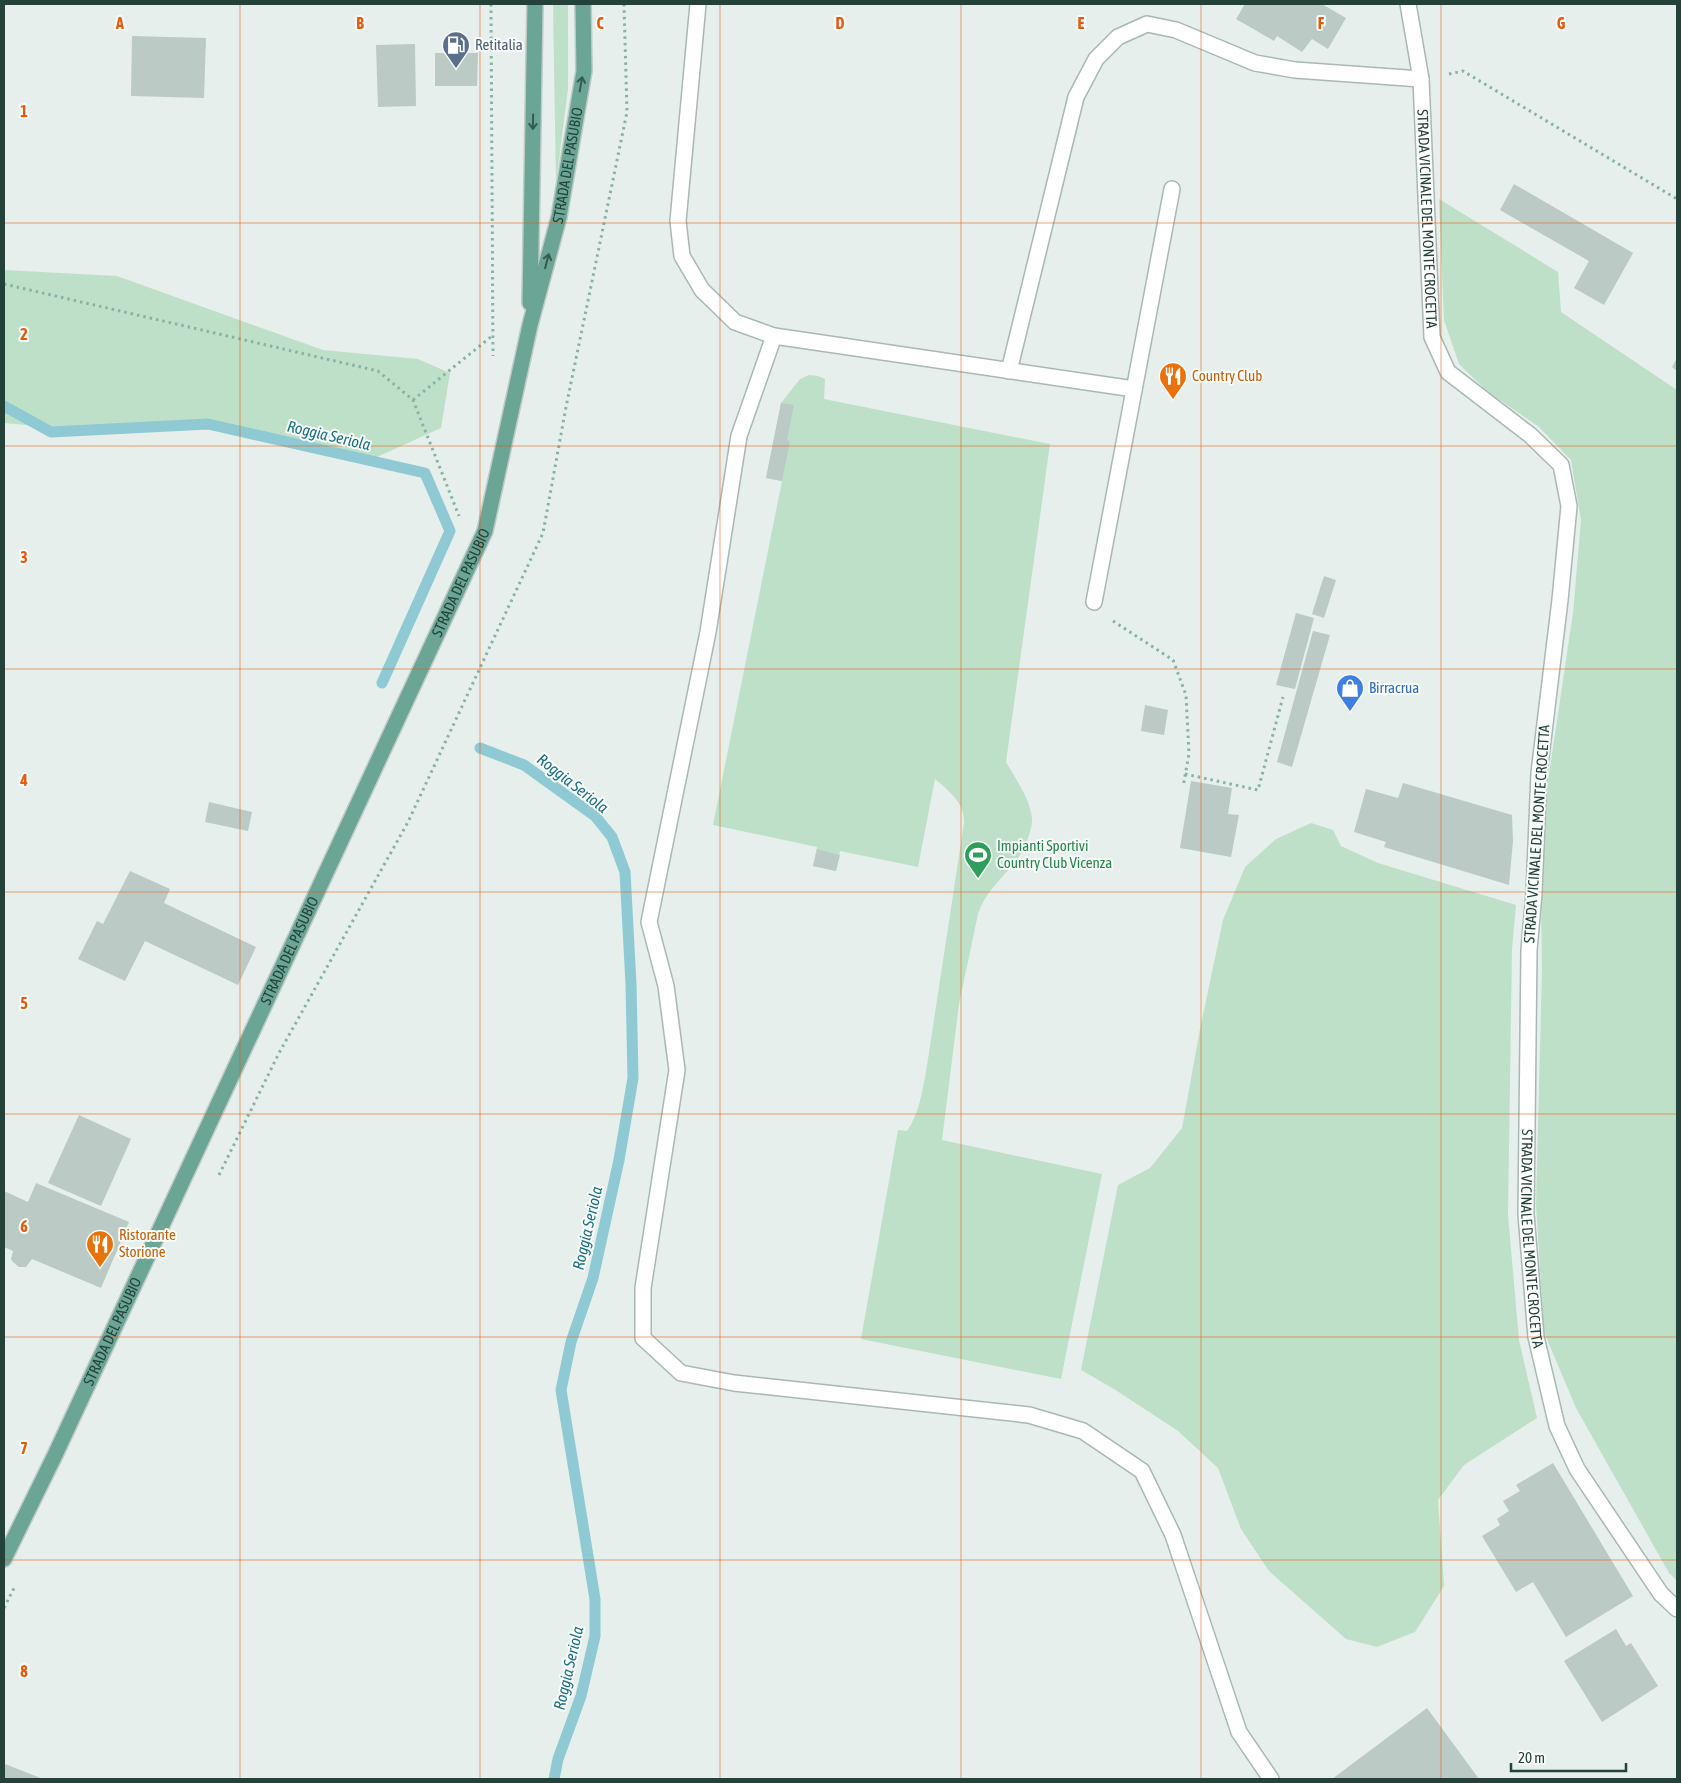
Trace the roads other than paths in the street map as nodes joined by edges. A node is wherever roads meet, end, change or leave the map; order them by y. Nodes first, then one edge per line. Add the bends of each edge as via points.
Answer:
1 (535, 4) edge
2 (583, 4) edge
3 (698, 4) edge
4 (1408, 4) edge
5 (1421, 79) junction
6 (1172, 189) dead end
7 (530, 324) junction
8 (774, 336) junction
9 (1008, 371) junction
10 (1134, 389) junction
11 (1094, 602) road end
12 (4, 1559) edge
13 (1677, 1608) edge
14 (1271, 1779) edge

1 -> 7 main road, STRADA DEL PASUBIO
7 -> 2 main road, STRADA DEL PASUBIO via 559,217 584,71
3 - 8 street via 678,221 682,256 702,290 735,322
4 - 5 street, STRADA VICINALE DEL MONTE CROCETTA
5 - 9 street via 1296,70 1255,63 1176,30 1147,24 1118,37 1096,59 1076,97
5 - 13 street, STRADA VICINALE DEL MONTE CROCETTA via 1432,337 1448,372 1530,435 1560,465 1569,506 1539,773 1529,950 1526,1214 1536,1337 1557,1426 1576,1469 1662,1594
6 - 10 street
7 - 12 main road, STRADA DEL PASUBIO via 485,531
8 - 9 street
8 - 14 street via 739,436 708,632 649,922 666,986 677,1070 643,1288 642,1338 681,1373 734,1383 1028,1415 1083,1431 1135,1466 1142,1471 1173,1535 1239,1732
9 - 10 street
10 - 11 street

